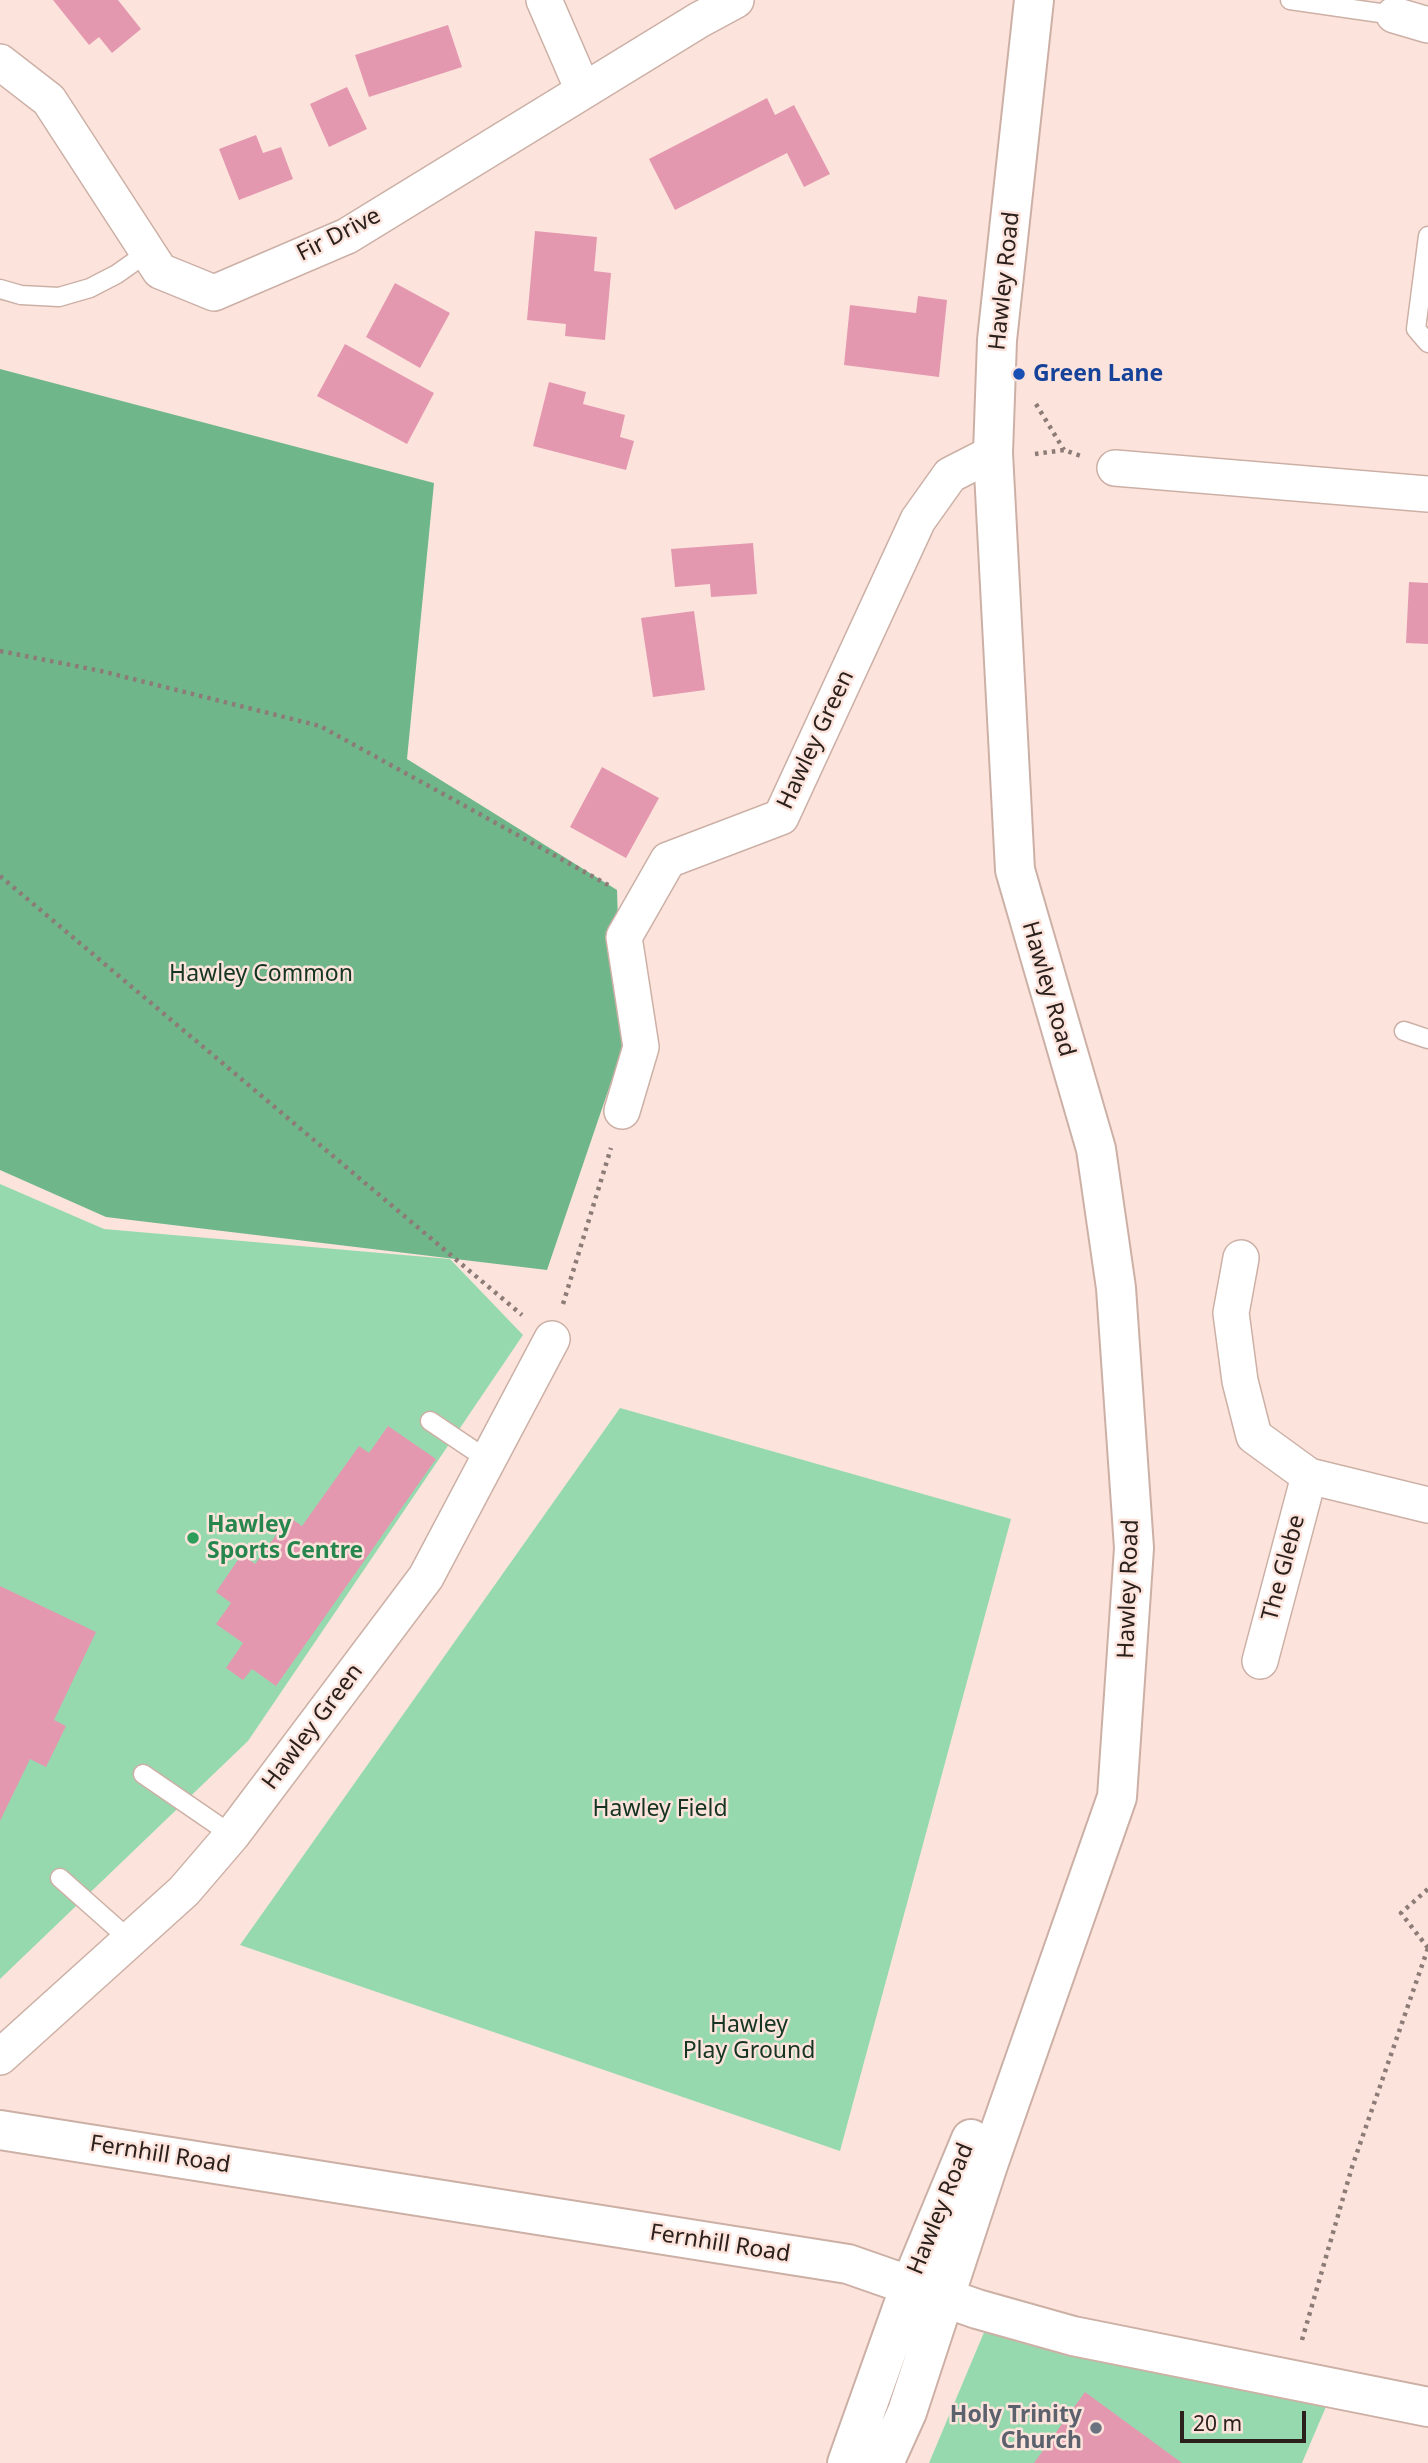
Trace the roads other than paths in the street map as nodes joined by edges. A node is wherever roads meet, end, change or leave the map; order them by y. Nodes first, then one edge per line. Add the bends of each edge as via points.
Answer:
1 (544, 0) edge
2 (736, 0) edge
3 (1034, 0) edge
4 (1290, 0) edge
5 (1394, 15) joint
6 (1428, 25) edge
7 (0, 62) edge
8 (583, 90) junction
9 (1428, 236) edge
10 (148, 252) junction
11 (0, 289) edge
12 (1428, 343) edge
13 (1011, 454) junction
14 (1115, 468) road end
15 (1428, 494) edge
16 (1404, 1031) dead end
17 (1428, 1040) edge
18 (622, 1111) road end
19 (1241, 1258) dead end
20 (552, 1339) road end
21 (430, 1420) dead end
22 (488, 1460) junction
23 (1309, 1476) junction
24 (1428, 1505) edge
25 (1260, 1661) dead end
26 (143, 1774) dead end
27 (232, 1835) junction
28 (60, 1878) dead end
29 (130, 1940) junction
30 (1058, 1966) junction
31 (0, 2057) edge
32 (0, 2130) edge
33 (910, 2286) junction
34 (946, 2297) junction
35 (1428, 2407) edge
36 (847, 2463) edge
37 (884, 2463) edge

1 - 8 street
2 - 8 street, Fir Drive
3 - 13 main road, Hawley Road via 998,340
4 - 5 lane
5 - 6 street
7 - 10 street, Fir Drive via 49,100
8 - 10 street, Fir Drive via 347,236 214,293 160,271
9 - 12 lane via 1416,329
10 - 11 lane via 90,288 59,297
13 - 18 street, Hawley Green via 950,475 918,520 782,817 668,860 624,937 641,1047
13 - 30 main road, Hawley Road via 1014,870 1096,1149 1116,1288 1135,1548 1116,1797
14 - 15 street
16 - 17 lane
19 - 23 street via 1231,1313 1240,1381 1254,1436
20 - 22 street, Hawley Green
21 - 22 lane
22 - 27 street, Hawley Green via 426,1577
23 - 24 street
23 - 25 street, The Glebe
26 - 27 lane
27 - 29 street, Hawley Green via 184,1891
28 - 29 lane
29 - 31 street, Hawley Green
30 - 33 main road, Hawley Road via 1033,2002 990,2089
30 - 34 main road, Hawley Road
32 - 33 main road, Fernhill Road via 849,2264
33 - 34 main road, Fernhill Road
33 - 36 main road, Hawley Road
34 - 35 main road, Fernhill Road via 1073,2336
34 - 37 main road, Hawley Road via 907,2412

